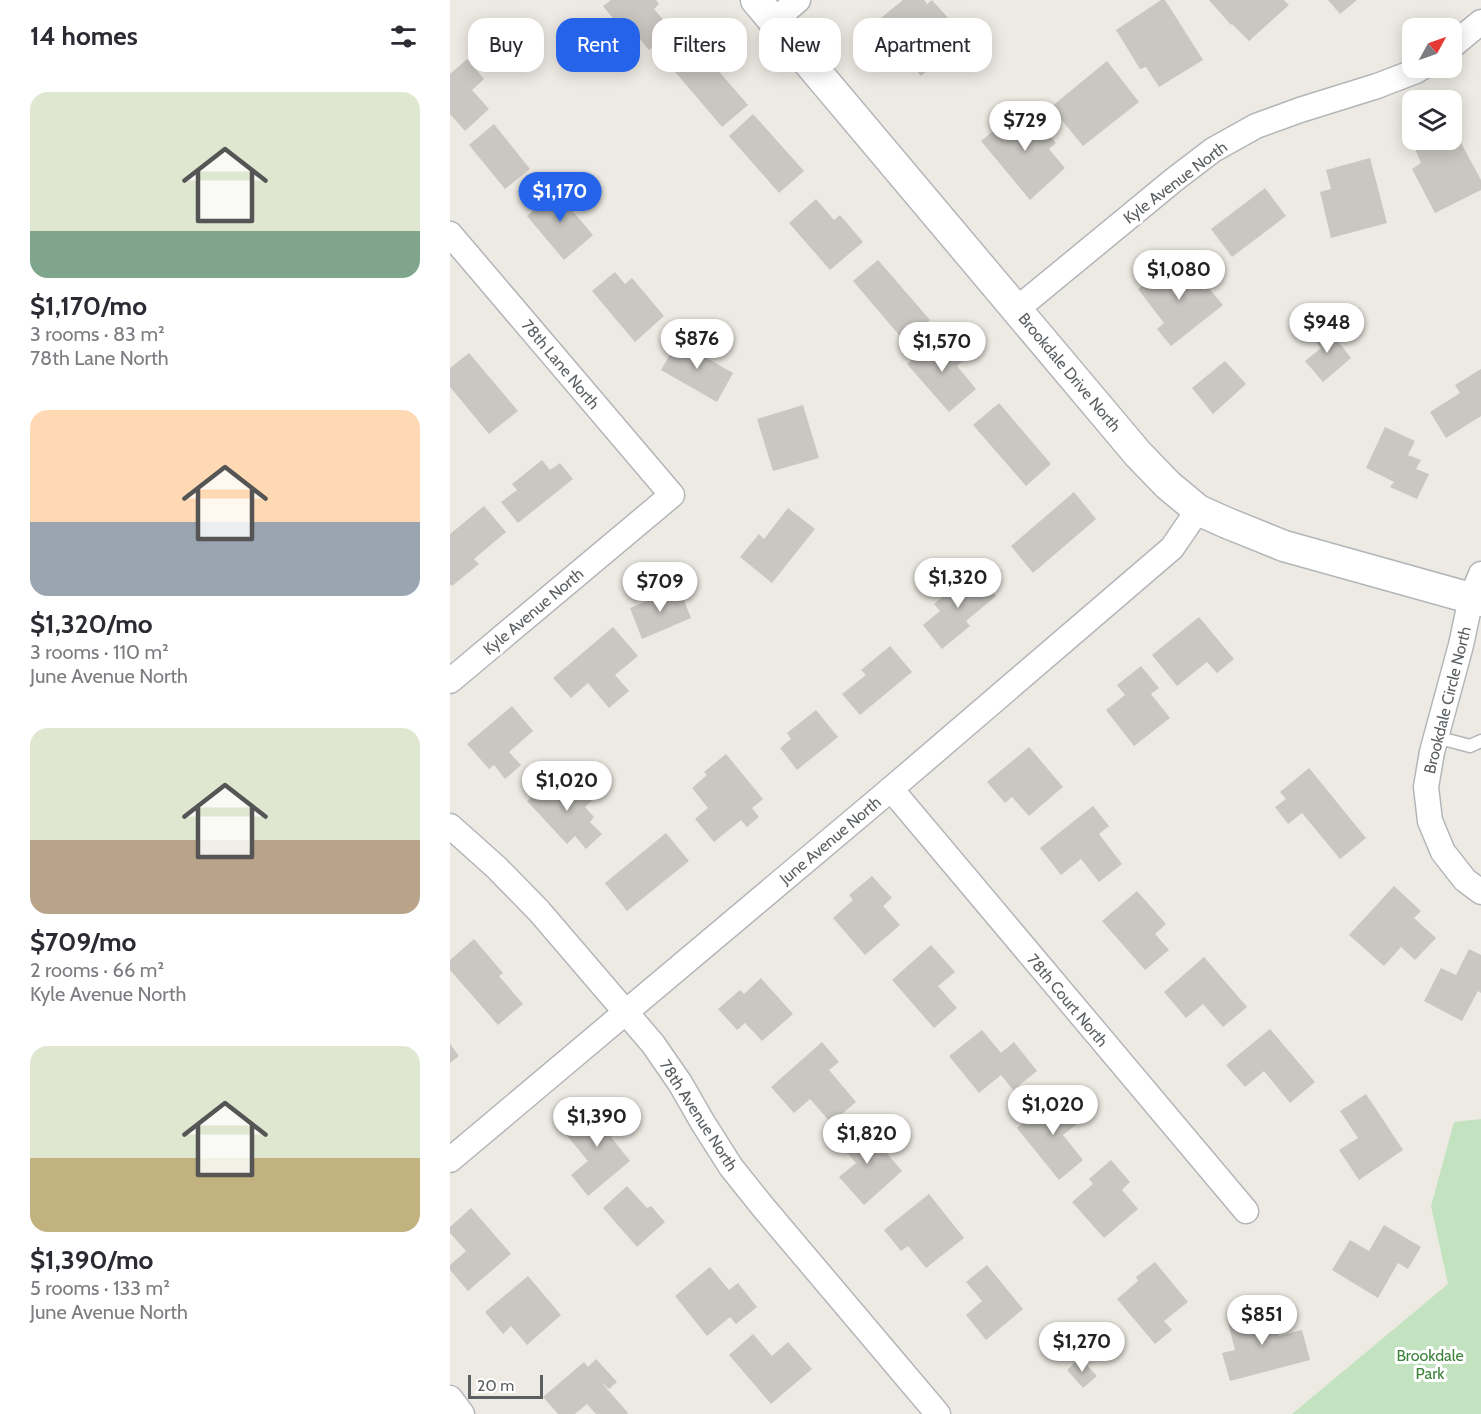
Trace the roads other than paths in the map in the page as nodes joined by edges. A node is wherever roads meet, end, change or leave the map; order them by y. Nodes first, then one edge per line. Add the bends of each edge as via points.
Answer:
1 (798, 0) edge
2 (765, 11) edge
3 (1481, 22) edge
4 (1462, 38) edge
5 (1402, 76) edge
6 (450, 234) edge
7 (1017, 309) junction
8 (672, 495) joint
9 (1198, 510) junction
10 (1478, 591) edge
11 (450, 681) edge
12 (1436, 737) junction
13 (1481, 741) edge
14 (891, 789) junction
15 (450, 826) edge
16 (1481, 892) edge
17 (626, 1013) junction
18 (450, 1160) edge
19 (1246, 1211) dead end
20 (450, 1398) edge
21 (462, 1414) edge
22 (938, 1414) edge

1 - 2 street
2 - 7 street, Brookdale Drive North
3 - 4 street
5 - 7 street, Kyle Avenue North via 1256,126 1213,150
6 - 8 street, 78th Lane North
7 - 9 street, Brookdale Drive North via 1138,454
8 - 11 street, Kyle Avenue North
9 - 10 street, Brookdale Drive North via 1284,546
9 - 14 street, June Avenue North via 1172,548
10 - 12 street, Brookdale Circle North
12 - 13 lane via 1470,746
12 - 16 street, Brookdale Circle North via 1426,787 1430,821 1443,852 1465,880
14 - 17 street, June Avenue North
14 - 19 street, 78th Court North
15 - 17 street, 78th Avenue North via 539,911
17 - 18 street, June Avenue North
17 - 22 street, 78th Avenue North via 680,1083 731,1167
20 - 21 street

